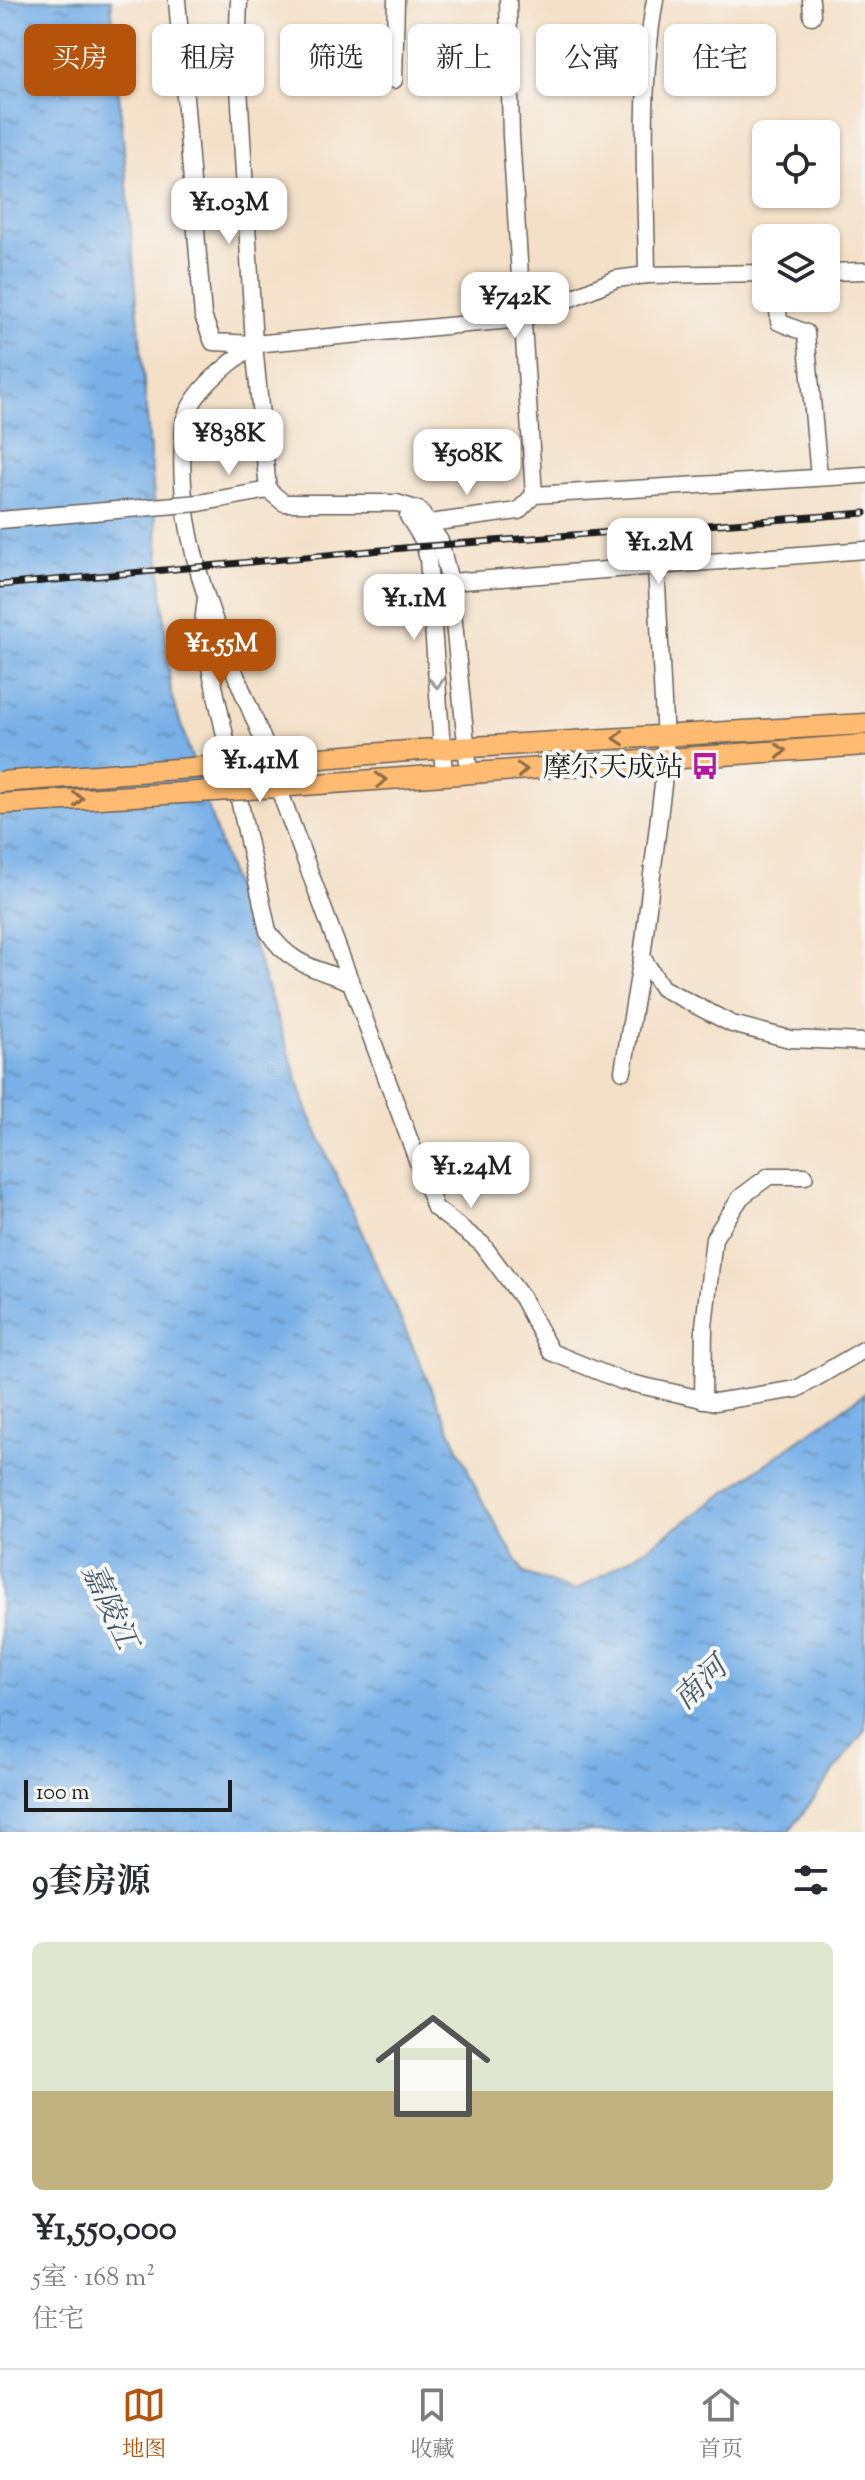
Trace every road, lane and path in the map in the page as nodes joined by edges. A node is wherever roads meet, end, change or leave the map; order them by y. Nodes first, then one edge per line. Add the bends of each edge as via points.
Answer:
1 (177, 0) edge
2 (239, 0) edge
3 (396, 0) edge
4 (508, 0) edge
5 (655, 0) edge
6 (394, 80) dead end
7 (865, 271) edge
8 (840, 272) edge
9 (752, 273) edge
10 (647, 275) junction
11 (778, 312) edge
12 (522, 319) junction
13 (254, 344) junction
14 (865, 475) edge
15 (819, 477) junction
16 (268, 490) junction
17 (534, 495) junction
18 (0, 520) edge
19 (421, 523) junction
20 (865, 550) edge
21 (656, 566) junction
22 (450, 582) junction
23 (207, 598) junction
24 (865, 724) edge
25 (665, 736) junction
26 (865, 745) edge
27 (467, 748) junction
28 (442, 749) junction
29 (666, 760) junction
30 (272, 762) junction
31 (469, 773) junction
32 (444, 775) junction
33 (0, 782) edge
34 (278, 787) junction
35 (0, 804) edge
36 (642, 957) junction
37 (351, 982) junction
38 (865, 1042) edge
39 (623, 1071) dead end
40 (805, 1176) dead end
41 (865, 1349) edge
42 (703, 1400) junction

1 - 13 street via 203,316 213,342
2 - 13 street via 237,53
3 - 6 street
4 - 12 street
5 - 10 street via 646,113
7 - 8 street
9 - 10 street
10 - 12 street via 616,279
11 - 15 street via 779,322 806,333
12 - 13 street
12 - 17 street
13 - 16 street
13 - 23 street via 208,381 185,415 185,512
14 - 15 street
15 - 17 street
16 - 18 street, bridge via 199,503
16 - 19 street via 284,503 397,503 419,510
17 - 19 street via 518,511
19 - 22 street via 440,541
19 -> 28 street
20 - 21 street
21 - 22 street
21 - 25 street
22 - 27 street
23 - 30 street
23 - 37 street via 202,631 264,920 291,959
24 - 25 main road
25 -> 27 main road
25 - 29 street
29 -> 26 main road
27 - 28 main road
27 - 31 street
28 - 30 main road
28 - 32 street
31 -> 29 main road
29 - 36 street
30 - 33 main road, bridge
31 - 32 main road
34 -> 32 main road
35 -> 34 main road, bridge
34 - 37 street
36 - 38 street via 662,988 732,1024 790,1039
36 - 39 street
37 - 42 street via 435,1208 482,1244 522,1298 551,1352 622,1381
40 - 42 street via 769,1176 741,1197 714,1238 704,1326
41 - 42 street via 797,1389

